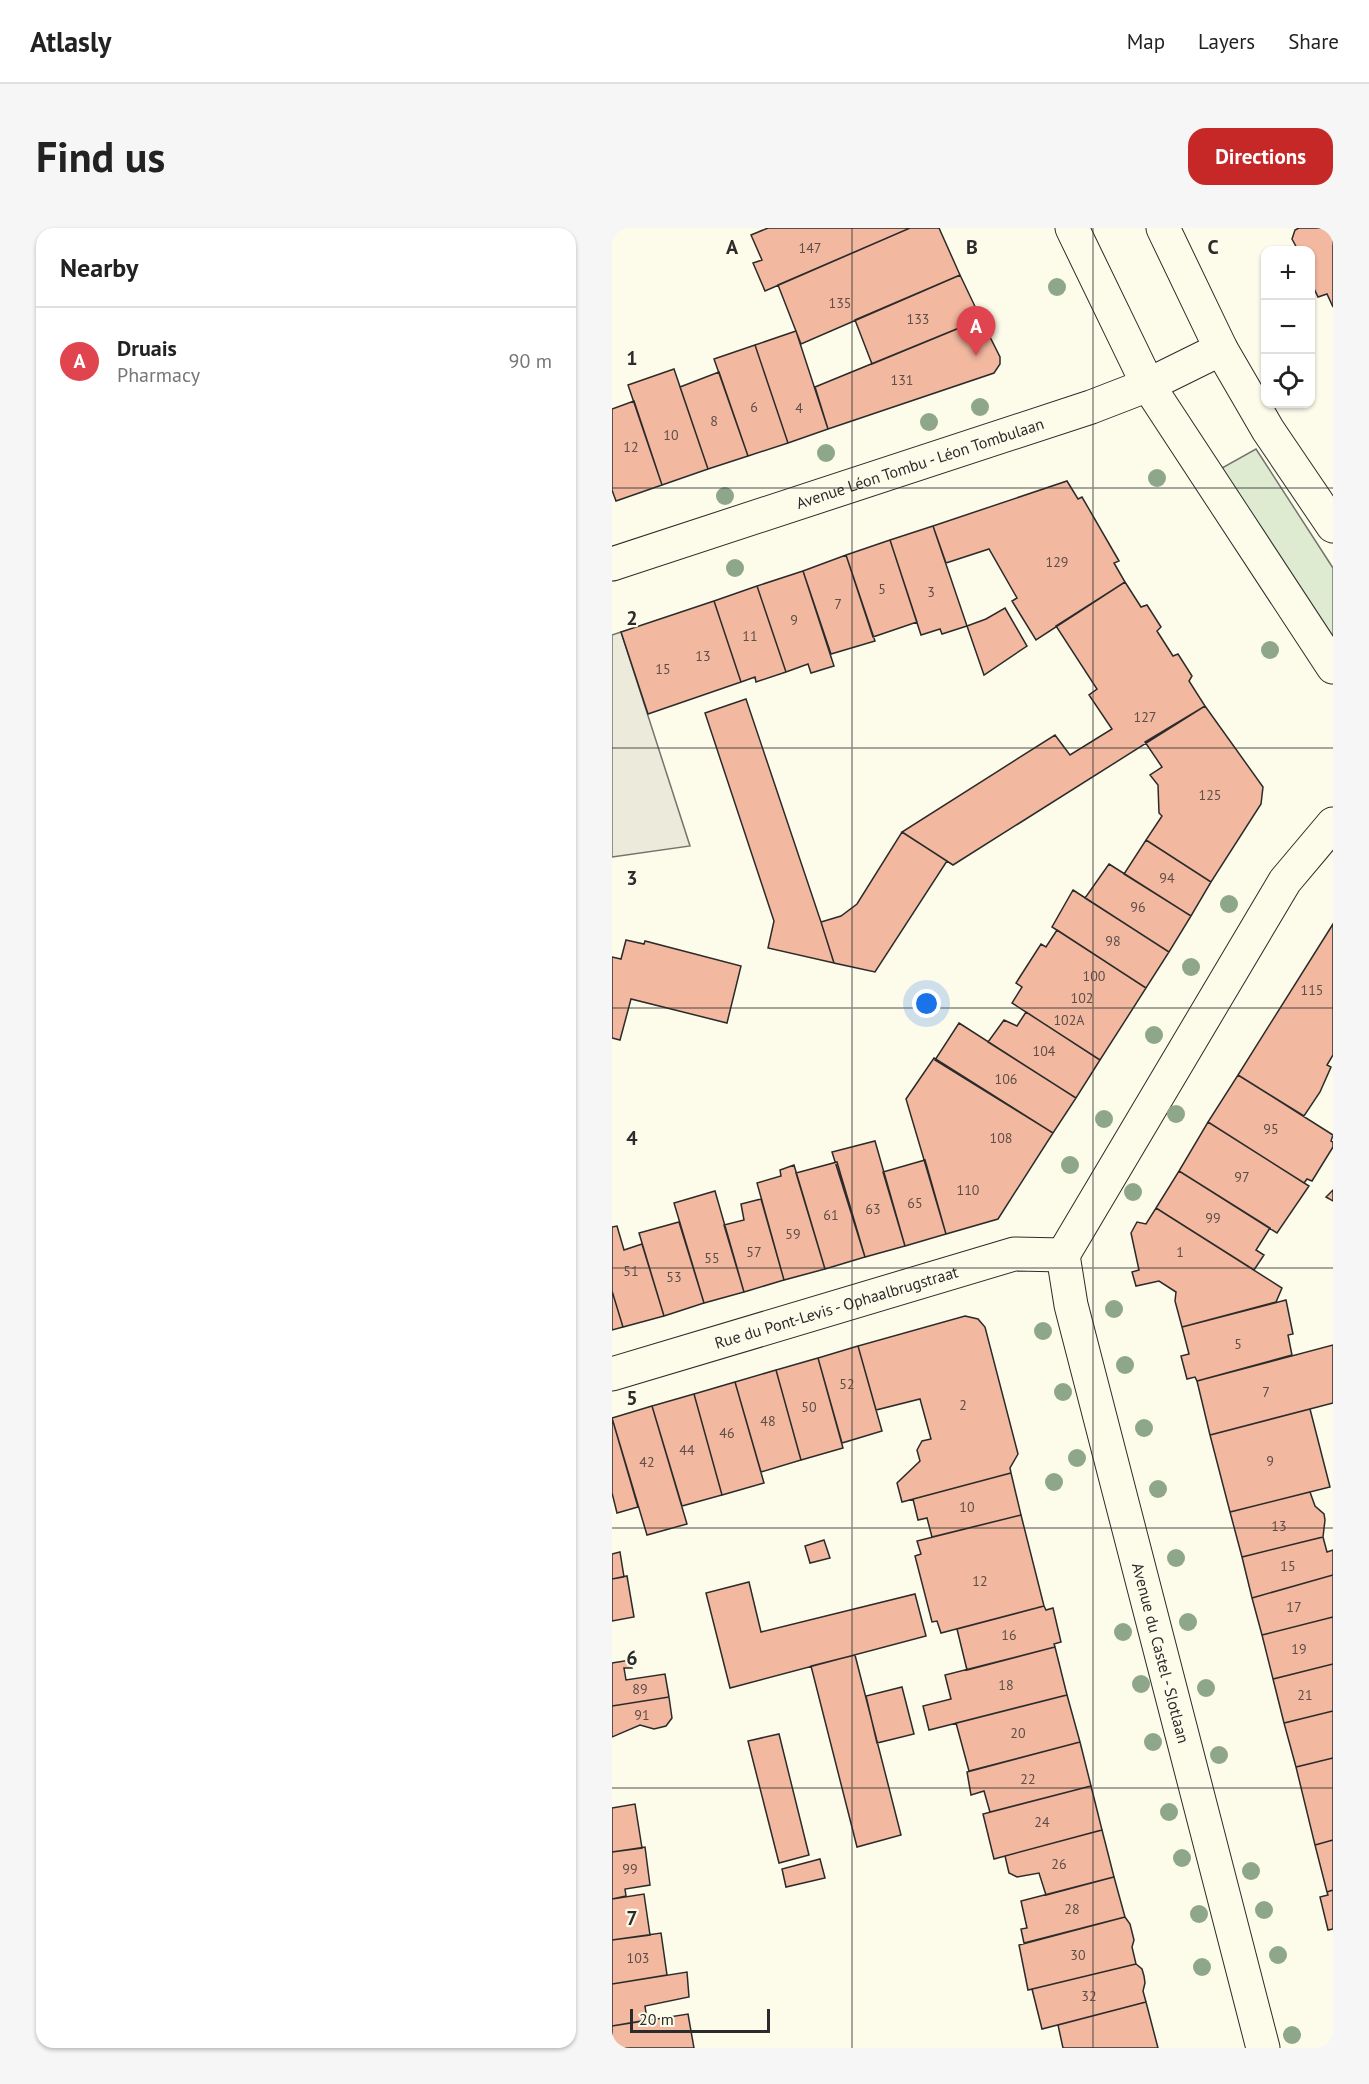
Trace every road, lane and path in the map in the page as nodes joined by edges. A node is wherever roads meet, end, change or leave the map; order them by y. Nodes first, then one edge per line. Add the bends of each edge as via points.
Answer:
1 (1072, 228) edge
2 (1163, 228) edge
3 (1221, 349) junction
4 (1148, 385) junction
5 (1333, 526) edge
6 (612, 564) edge
7 (1333, 667) edge
8 (1333, 824) edge
9 (1063, 1256) junction
10 (612, 1374) edge
11 (1263, 2048) edge

1 - 4 street
2 - 3 street
3 - 4 street, Avenue Léon Tombu - Léon Tombulaan
3 - 5 street via 1268,430
4 - 6 street, Avenue Léon Tombu - Léon Tombulaan
4 - 7 street
8 - 9 street via 1285,881
9 - 10 street, Rue du Pont-Levis - Ophaalbrugstraat via 1014,1254
9 - 11 street, Avenue du Castel - Slotlaan via 1071,1305

